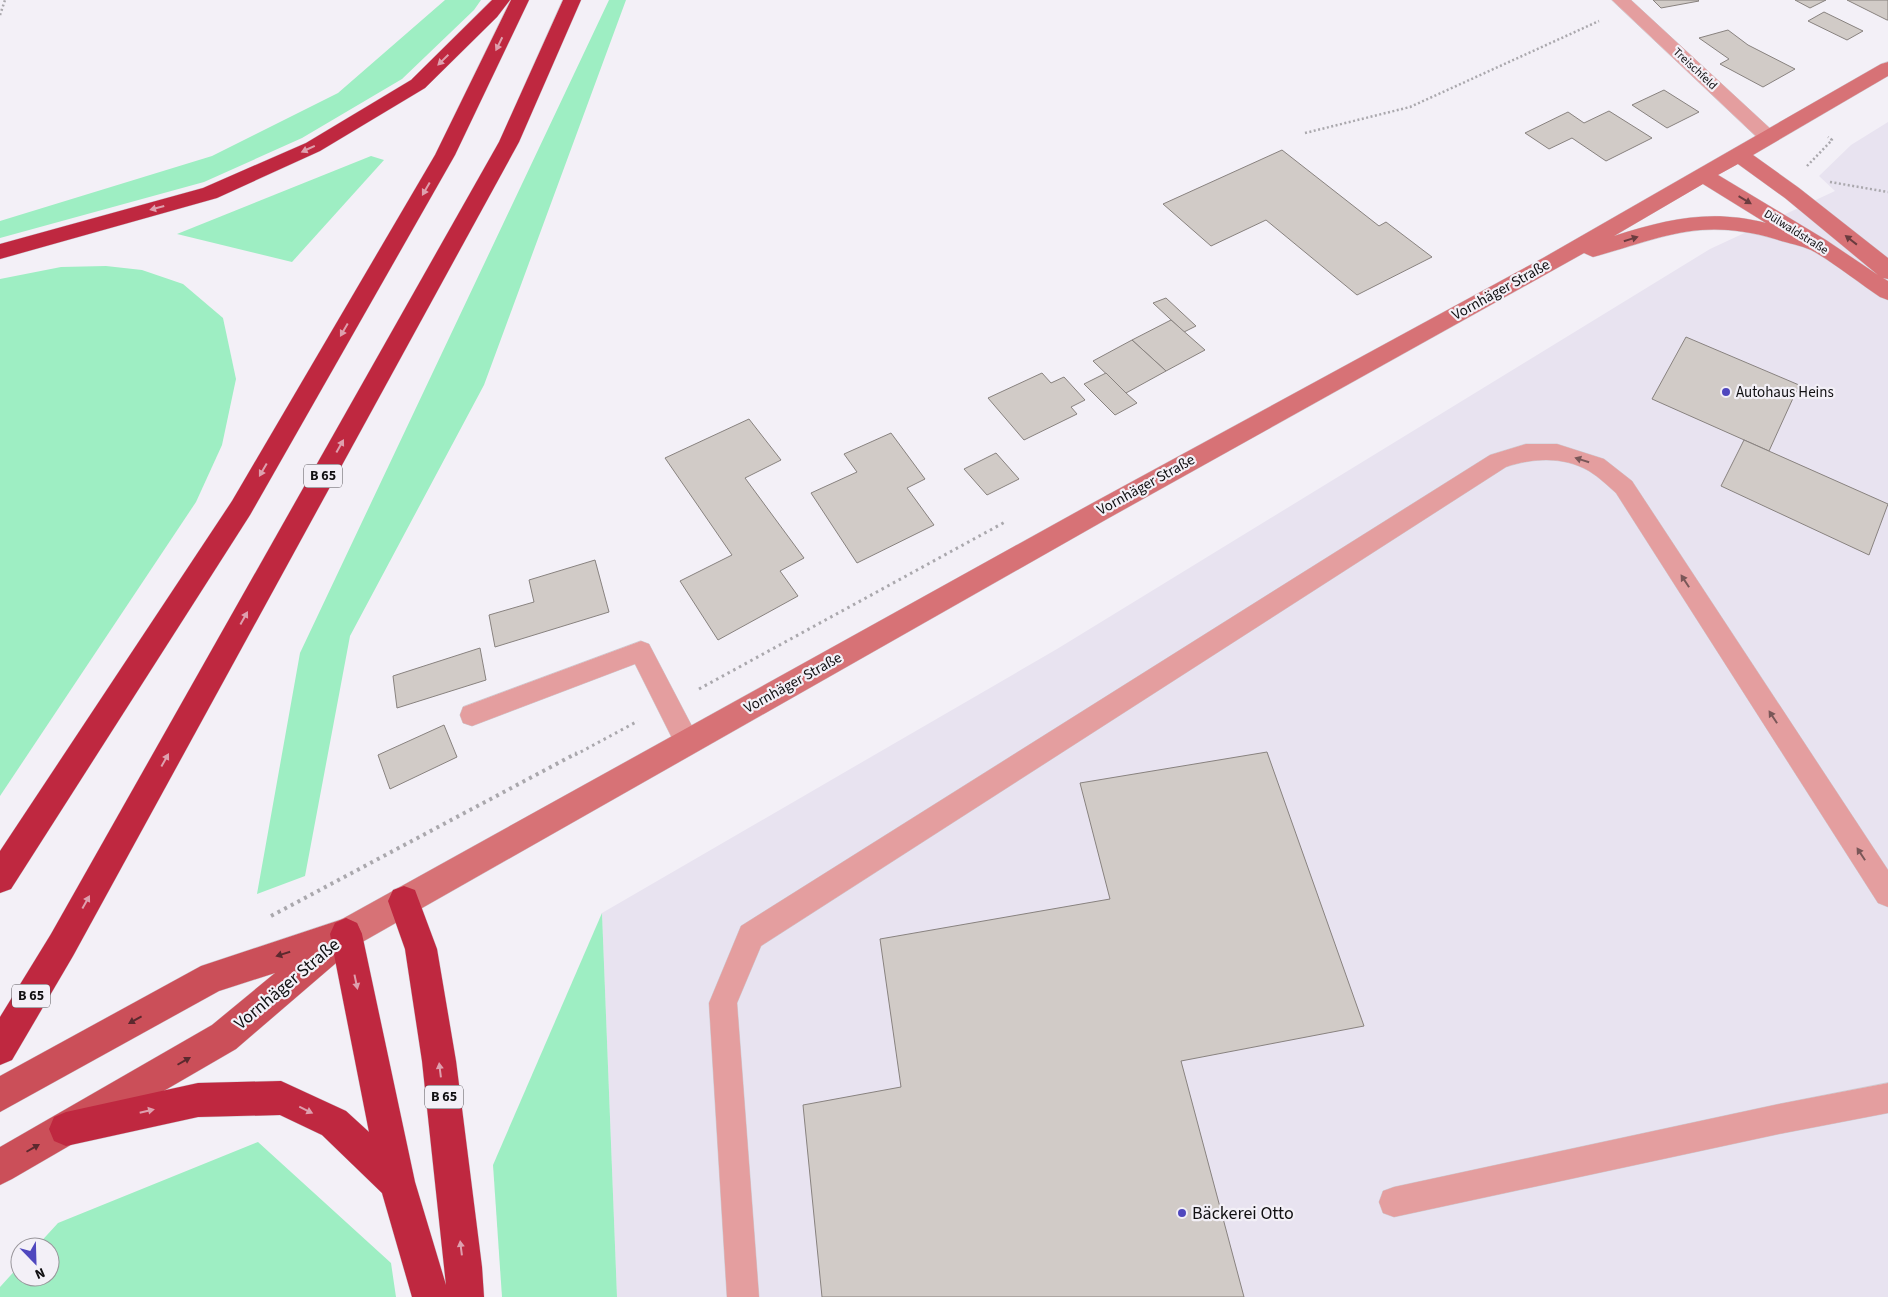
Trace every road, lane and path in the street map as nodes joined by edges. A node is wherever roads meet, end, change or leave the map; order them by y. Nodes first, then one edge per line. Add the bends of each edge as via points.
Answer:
1 (5, 0) edge
2 (501, 0) edge
3 (520, 0) edge
4 (572, 0) edge
5 (1625, 4) edge
6 (0, 15) edge
7 (1888, 68) edge
8 (1306, 133) dead end
9 (1768, 137) junction
10 (1738, 154) junction
11 (1703, 175) junction
12 (1822, 180) dead end
13 (1888, 192) edge
14 (1818, 245) junction
15 (0, 252) edge
16 (1551, 263) junction
17 (1888, 272) edge
18 (1888, 292) edge
19 (1008, 520) dead end
20 (670, 705) junction
21 (472, 716) dead end
22 (687, 742) junction
23 (0, 878) edge
24 (1888, 894) edge
25 (404, 902) junction
26 (268, 918) dead end
27 (346, 934) junction
28 (0, 1048) edge
29 (0, 1095) edge
30 (1888, 1098) edge
31 (66, 1129) junction
32 (0, 1167) edge
33 (397, 1182) junction
34 (1394, 1202) dead end
35 (431, 1297) edge
36 (464, 1297) edge
37 (743, 1297) edge

1 - 6 path
2 -> 15 highway via 418,84 313,147 210,193
3 -> 23 highway via 445,155 241,508
28 -> 4 highway, B 65 via 62,945 509,142
5 - 8 path via 1410,107
5 - 9 street, Treischfeld
7 - 9 main road, Vornhäger Straße
9 - 10 main road, Vornhäger Straße
10 - 11 main road, Vornhäger Straße
17 -> 10 main road, Dülwaldstraße via 1792,193
11 -> 14 main road, Dülwaldstraße
11 - 16 main road, Vornhäger Straße
12 - 13 path
16 -> 14 main road via 1676,226 1708,222 1754,227
14 - 18 main road, Dülwaldstraße
16 - 22 main road, Vornhäger Straße
19 - 20 path
20 - 21 lane via 641,651
20 - 22 lane
20 - 26 path
22 - 25 main road, Vornhäger Straße
24 -> 37 lane via 1624,488 1596,465 1557,452 1526,452 1498,461 751,936 723,1003
25 - 27 main road, Vornhäger Straße
36 -> 25 highway, B 65 via 464,1267 439,1061 421,949
27 -> 29 main road, Vornhäger Straße via 212,978
31 -> 27 main road, Vornhäger Straße via 224,1037
27 -> 33 highway
30 - 34 lane
32 -> 31 main road, Vornhäger Straße
31 -> 33 highway via 198,1100 281,1098 334,1123
33 - 35 highway

